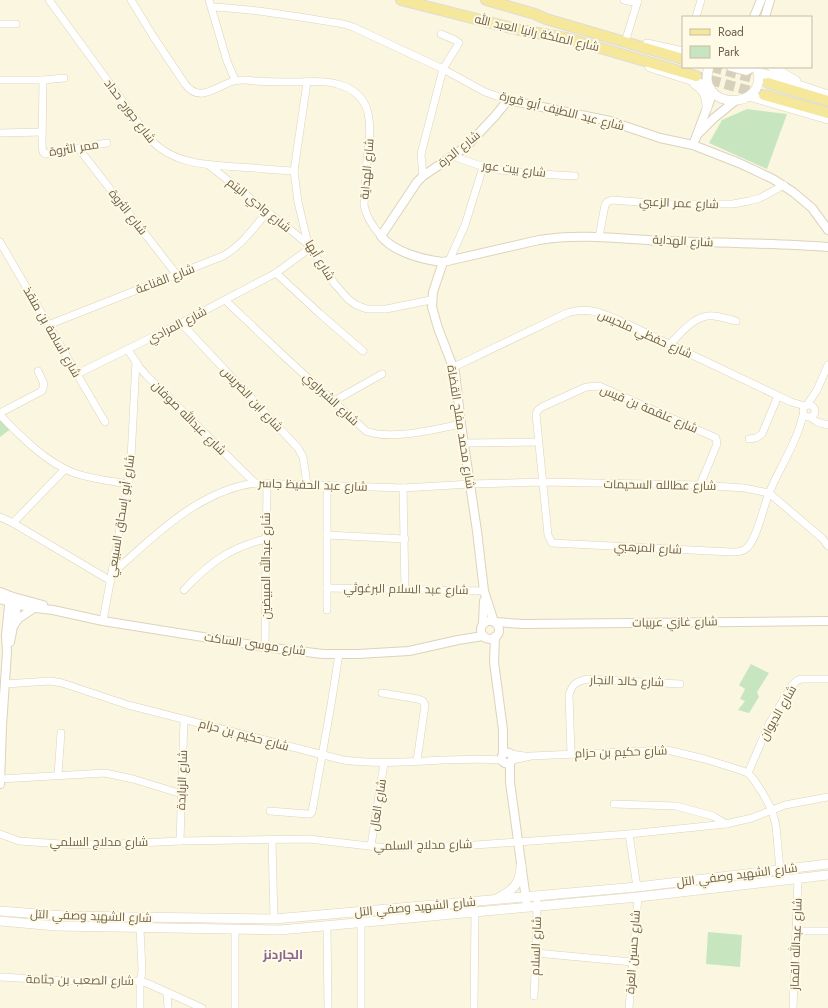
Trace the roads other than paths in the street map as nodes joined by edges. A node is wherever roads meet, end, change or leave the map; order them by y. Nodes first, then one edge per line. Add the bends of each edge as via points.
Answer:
1 (49, 0) edge
2 (131, 0) edge
3 (401, 0) edge
4 (486, 0) edge
5 (624, 0) edge
6 (701, 0) edge
7 (761, 0) edge
8 (770, 0) edge
9 (638, 2) edge
10 (210, 3) edge
11 (535, 14) junction
12 (696, 16) edge
13 (754, 16) edge
14 (765, 16) edge
15 (0, 24) edge
16 (16, 24) dead end
17 (441, 34) dead end
18 (626, 39) junction
19 (682, 52) edge
20 (682, 59) edge
21 (709, 68) edge
22 (735, 68) edge
23 (774, 68) edge
24 (443, 69) junction
25 (756, 69) edge
26 (64, 78) dead end
27 (693, 78) junction
28 (0, 80) edge
29 (43, 80) junction
30 (235, 80) junction
31 (308, 82) junction
32 (768, 83) tunnel mouth
33 (807, 88) junction
34 (712, 90) junction
35 (764, 95) tunnel mouth
36 (828, 95) edge
37 (749, 96) junction
38 (508, 100) junction
39 (736, 101) junction
40 (828, 101) edge
41 (707, 108) junction
42 (828, 113) edge
43 (828, 119) edge
44 (42, 132) junction
45 (0, 133) edge
46 (697, 136) junction
47 (107, 143) dead end
48 (693, 145) junction
49 (79, 149) junction
50 (454, 156) junction
51 (210, 165) junction
52 (483, 167) junction
53 (294, 171) junction
54 (423, 176) junction
55 (575, 176) dead end
56 (784, 185) junction
57 (267, 212) junction
58 (828, 230) edge
59 (381, 236) junction
60 (599, 237) junction
61 (0, 242) edge
62 (309, 246) junction
63 (828, 247) edge
64 (446, 261) junction
65 (276, 273) junction
66 (176, 275) junction
67 (226, 300) junction
68 (431, 300) junction
69 (736, 321) dead end
70 (181, 323) junction
71 (48, 325) junction
72 (670, 344) junction
73 (128, 350) junction
74 (363, 351) dead end
75 (136, 362) junction
76 (828, 365) edge
77 (454, 367) junction
78 (38, 371) dead end
79 (77, 374) junction
80 (382, 374) dead end
81 (778, 396) junction
82 (334, 401) junction
83 (808, 411) junction
84 (0, 414) edge
85 (105, 422) dead end
86 (461, 424) junction
87 (828, 425) edge
88 (748, 439) dead end
89 (538, 442) junction
90 (464, 443) junction
91 (65, 469) junction
92 (542, 482) junction
93 (255, 483) junction
94 (128, 484) junction
95 (267, 484) junction
96 (306, 484) junction
97 (470, 484) junction
98 (327, 485) junction
99 (700, 485) junction
100 (403, 488) junction
101 (769, 494) junction
102 (0, 517) edge
103 (13, 523) junction
104 (327, 535) junction
105 (404, 538) junction
106 (266, 539) junction
107 (827, 543) edge
108 (113, 573) junction
109 (111, 581) junction
110 (328, 588) junction
111 (405, 589) junction
112 (184, 590) dead end
113 (0, 592) edge
114 (484, 593) junction
115 (0, 599) edge
116 (14, 601) junction
117 (34, 608) junction
118 (53, 610) junction
119 (327, 610) dead end
120 (103, 621) junction
121 (828, 621) edge
122 (494, 622) junction
123 (523, 624) junction
124 (13, 625) junction
125 (482, 625) junction
126 (497, 635) junction
127 (484, 637) junction
128 (458, 640) junction
129 (265, 647) junction
130 (7, 652) junction
131 (339, 654) junction
132 (494, 662) junction
133 (828, 679) edge
134 (5, 684) junction
135 (680, 684) dead end
136 (382, 693) dead end
137 (184, 719) junction
138 (61, 733) dead end
139 (571, 754) junction
140 (322, 755) junction
141 (507, 758) junction
142 (417, 761) junction
143 (384, 763) junction
144 (748, 773) junction
145 (58, 775) junction
146 (0, 779) edge
147 (0, 784) edge
148 (182, 794) junction
149 (828, 797) edge
150 (614, 804) dead end
151 (772, 810) junction
152 (270, 811) dead end
153 (726, 824) junction
154 (0, 834) edge
155 (629, 834) junction
156 (272, 840) junction
157 (180, 841) junction
158 (518, 843) junction
159 (371, 846) junction
160 (828, 864) edge
161 (521, 866) junction
162 (780, 870) junction
163 (828, 875) edge
164 (798, 879) junction
165 (637, 887) junction
166 (537, 896) junction
167 (526, 897) junction
168 (638, 897) junction
169 (493, 900) junction
170 (527, 907) junction
171 (536, 907) junction
172 (0, 911) edge
173 (475, 912) junction
174 (274, 919) junction
175 (0, 921) edge
176 (360, 923) junction
177 (327, 926) junction
178 (140, 928) junction
179 (235, 929) junction
180 (796, 930) junction
181 (828, 931) edge
182 (536, 953) junction
183 (632, 962) junction
184 (0, 977) edge
185 (140, 981) junction
186 (167, 993) junction
187 (534, 996) dead end
188 (140, 1008) edge
189 (168, 1008) edge
190 (202, 1008) edge
191 (235, 1008) edge
192 (328, 1008) edge
193 (362, 1008) edge
194 (474, 1008) edge
195 (629, 1008) edge
196 (793, 1008) edge

1 - 51 street, شارع جورج حداد via 157,146 174,156
2 - 30 street, شارع الهداية via 190,90 200,94
3 - 27 main road, شارع الملكة رانيا العبد الله via 520,30 566,38
4 - 11 main road, شارع الملكة رانيا العبد الله
5 - 9 street
6 - 12 street
7 - 13 street
8 - 14 street
9 - 18 street
10 - 24 street, شارع عبد اللطيف أبو قورة via 343,24
10 - 30 street
11 - 18 main road
11 - 20 main road, شارع الملكة رانيا العبد الله
15 - 16 street
17 - 24 street via 459,43
18 - 19 main road
21 - 34 main road via 707,78
22 - 25 street via 746,71
23 - 33 main road
24 - 38 street, شارع عبد اللطيف أبو قورة via 485,92
24 - 54 street via 421,154
25 - 33 main road
25 - 37 main road via 758,80
26 - 29 street
27 - 34 main road
27 - 41 main road via 705,94
28 - 29 street
29 - 44 street, ممر الثروة
30 - 31 street, شارع الهداية
31 - 53 street, شارع أبها
31 - 59 street, شارع الهداية via 338,84 352,90 365,103 370,133 364,205 368,218
32 - 40 main road
33 - 36 main road
34 - 39 main road via 723,100
34 - 41 street
35 - 42 main road
37 - 39 main road
37 - 43 main road
38 - 48 street, شارع عبد اللطيف أبو قورة via 610,121 660,138
38 - 50 street, شارع الدرة via 482,130
39 - 46 street via 714,118
41 - 46 street
44 - 45 street
44 - 49 street, ممر الثروة via 42,150 46,154
46 - 48 street
47 - 49 street, ممر الثروة
48 - 56 street, شارع عبد اللطيف أبو قورة via 739,163
49 - 66 street, شارع الثروة
50 - 52 street, شارع بيت عور
50 - 54 street, شارع الدرة
51 - 53 street, شارع جورج حداد
51 - 57 street, شارع وادي اليتم
52 - 55 street, شارع بيت عور
52 - 64 street via 465,224
53 - 62 street, شارع أبها via 298,202
54 - 59 street, شارع الدرة
56 - 58 street, شارع عبد اللطيف أبو قورة via 806,202
56 - 60 street, شارع عمر الزعبي via 760,198 733,204 609,201 603,210
57 - 62 street, شارع وادي اليتم
57 - 66 street, شارع القناعة via 246,238 230,252
59 - 64 street, شارع الهداية via 386,243 401,251
60 - 63 street, شارع الهداية
60 - 64 street, شارع الهداية via 548,238
61 - 71 street, شارع أسامة بن منقذ
62 - 65 street, شارع المرادي
62 - 68 street, شارع أبها via 334,283 356,305 367,309 386,309
64 - 68 street, شارع محمد مفلح القضاة
65 - 67 street, شارع المرادي
65 - 74 street
66 - 71 street, شارع القناعة
67 - 70 street, شارع المرادي
67 - 82 street, شارع الشبراوي
68 - 77 street, شارع محمد مفلح القضاة via 434,318
69 - 72 street via 705,316 696,320
70 - 73 street, شارع المرادي
70 - 96 street, شارع ابن الضريس via 298,448 303,457
71 - 79 street, شارع أسامة بن منقذ
72 - 77 street, شارع حفظي ملحيس via 607,315 581,310 567,313
72 - 81 street, شارع حفظي ملحيس
73 - 75 street, شارع عبدالله صوفان
73 - 79 street, شارع المرادي
75 - 93 street, شارع عبدالله صوفان
75 - 94 street, شارع أبو إسحاق السبيعي
76 - 83 street
77 - 86 street, شارع محمد مفلح القضاة
78 - 84 street via 44,384 42,391
79 - 85 street, شارع أسامة بن منقذ
80 - 82 street
81 - 83 street, شارع حفظي ملحيس
81 - 88 street via 762,434
82 - 86 street, شارع الشبراوي via 363,429 372,434 414,432
83 - 87 street
83 - 101 street via 808,421 799,431
84 - 91 street via 20,436
86 - 90 street, شارع محمد مفلح القضاة
89 - 90 street
89 - 92 street, شارع علقمة بن قيس
89 - 99 street, شارع علقمة بن قيس via 538,410 586,387 599,386 716,438 717,444
90 - 97 street, شارع محمد مفلح القضاة
91 - 94 street via 90,478
91 - 103 street
92 - 97 street, شارع عطالله السحيمات
92 - 99 street, شارع عطالله السحيمات
92 - 101 street, شارع المرهبي via 548,536 552,543 731,552 744,550 753,537
93 - 95 street, شارع عبد الحفيظ جاسر
93 - 108 street, شارع عبد الحفيظ جاسر via 245,484 213,496 176,518
94 - 108 street, شارع أبو إسحاق السبيعي
95 - 96 street, شارع عبد الحفيظ جاسر
95 - 106 street, شارع عبدالله المبيضين
96 - 98 street, شارع عبد الحفيظ جاسر
97 - 100 street, شارع عبد الحفيظ جاسر
97 - 114 street, شارع محمد مفلح القضاة
98 - 100 street, شارع عبد الحفيظ جاسر
98 - 104 street, شارع عبد السلام البرغوثي
99 - 101 street, شارع عطالله السحيمات via 744,488
100 - 105 street
101 - 107 street, شارع عطالله السحيمات
102 - 103 street
103 - 109 street
104 - 105 street
104 - 110 street, شارع عبد السلام البرغوثي
105 - 111 street
106 - 112 street via 249,543 225,554 198,574
106 - 129 street, شارع عبدالله المبيضين
108 - 109 street, شارع أبو إسحاق السبيعي
109 - 120 street, شارع أبو إسحاق السبيعي
110 - 111 street, شارع عبد السلام البرغوثي
110 - 119 street, شارع عبد السلام البرغوثي
111 - 114 street, شارع عبد السلام البرغوثي
113 - 116 street, شارع موسى الساكت
114 - 122 street, شارع محمد مفلح القضاة
114 - 125 street, شارع محمد مفلح القضاة
115 - 116 street, شارع موسى الساكت
116 - 117 street, شارع موسى الساكت
116 - 118 street, شارع موسى الساكت via 46,606
116 - 124 street
116 - 130 street via 6,636
117 - 118 street, شارع موسى الساكت
117 - 124 street
118 - 120 street, شارع موسى الساكت
120 - 129 street, شارع موسى الساكت
121 - 123 street, شارع غازي عربيات
122 - 123 street, شارع غازي عربيات
122 - 125 street via 489,621
122 - 126 street via 499,628
123 - 126 street, شارع غازي عربيات
124 - 130 street
125 - 127 street via 481,632
125 - 128 street, شارع موسى الساكت
126 - 127 street via 491,639
126 - 132 street
127 - 128 street, شارع موسى الساكت
127 - 132 street
128 - 131 street, شارع موسى الساكت via 409,651
129 - 131 street, شارع موسى الساكت
130 - 134 street
131 - 140 street
132 - 141 street
133 - 144 street, شارع الديوان via 798,680 792,684 769,724
134 - 137 street, شارع حكيم بن حزام via 50,681 62,683 128,705
134 - 146 street
135 - 139 street, شارع خالد النجار via 579,680 569,695
136 - 142 street via 423,701 425,705
137 - 140 street, شارع حكيم بن حزام
137 - 148 street, شارع الزبابدة
138 - 145 street
139 - 141 street, شارع حكيم بن حزام
139 - 144 street, شارع حكيم بن حزام via 667,750
140 - 143 street, شارع حكيم بن حزام via 361,763
140 - 152 street via 314,806 310,814
141 - 142 street, شارع حكيم بن حزام
141 - 158 street
142 - 143 street, شارع حكيم بن حزام
143 - 159 street, شارع العال
144 - 151 street
145 - 146 street
145 - 148 street via 110,774
146 - 147 street
148 - 157 street, شارع الزبابدة
149 - 151 street
150 - 153 street via 676,806 713,816
151 - 153 street, شارع مدلاج السلمي
151 - 162 street
153 - 155 street, شارع مدلاج السلمي
154 - 157 street, شارع مدلاج السلمي via 19,841 75,845
155 - 158 street, شارع مدلاج السلمي
155 - 165 street
156 - 157 street, شارع مدلاج السلمي
156 - 159 street, شارع مدلاج السلمي via 309,839
156 - 174 street
158 - 159 street, شارع مدلاج السلمي via 401,848
158 - 161 street
160 - 162 main road, شارع الشهيد وصفي التل
161 - 167 street
161 - 169 main road via 516,885 509,892
162 - 165 main road, شارع الشهيد وصفي التل
163 - 164 main road, شارع الشهيد وصفي التل
164 - 168 main road, شارع الشهيد وصفي التل
164 - 180 street, شارع عبدالله القماز
165 - 166 main road, شارع الشهيد وصفي التل
166 - 167 main road, شارع الشهيد وصفي التل
166 - 171 street, شارع السلام
167 - 169 main road, شارع الشهيد وصفي التل
167 - 170 street
168 - 171 main road, شارع الشهيد وصفي التل
168 - 183 street, شارع حسين العزة
169 - 174 main road, شارع الشهيد وصفي التل
170 - 171 main road, شارع الشهيد وصفي التل
170 - 173 main road, شارع الشهيد وصفي التل
171 - 182 street, شارع السلام
172 - 174 main road, شارع الشهيد وصفي التل via 65,916
173 - 176 main road, شارع الشهيد وصفي التل
173 - 194 street
175 - 178 main road, شارع الشهيد وصفي التل via 56,926
176 - 177 main road, شارع الشهيد وصفي التل
176 - 193 street
177 - 179 main road, شارع الشهيد وصفي التل via 280,930
177 - 192 street
178 - 179 main road, شارع الشهيد وصفي التل
178 - 185 street
179 - 191 street
180 - 181 street
180 - 196 street, شارع عبدالله القماز
182 - 183 street
182 - 187 street, شارع السلام
183 - 195 street, شارع حسين العزة
184 - 185 street, شارع الصعب بن جثامة
185 - 186 street, شارع الصعب بن جثامة
185 - 188 street
186 - 189 street
186 - 190 street, شارع الصعب بن جثامة

